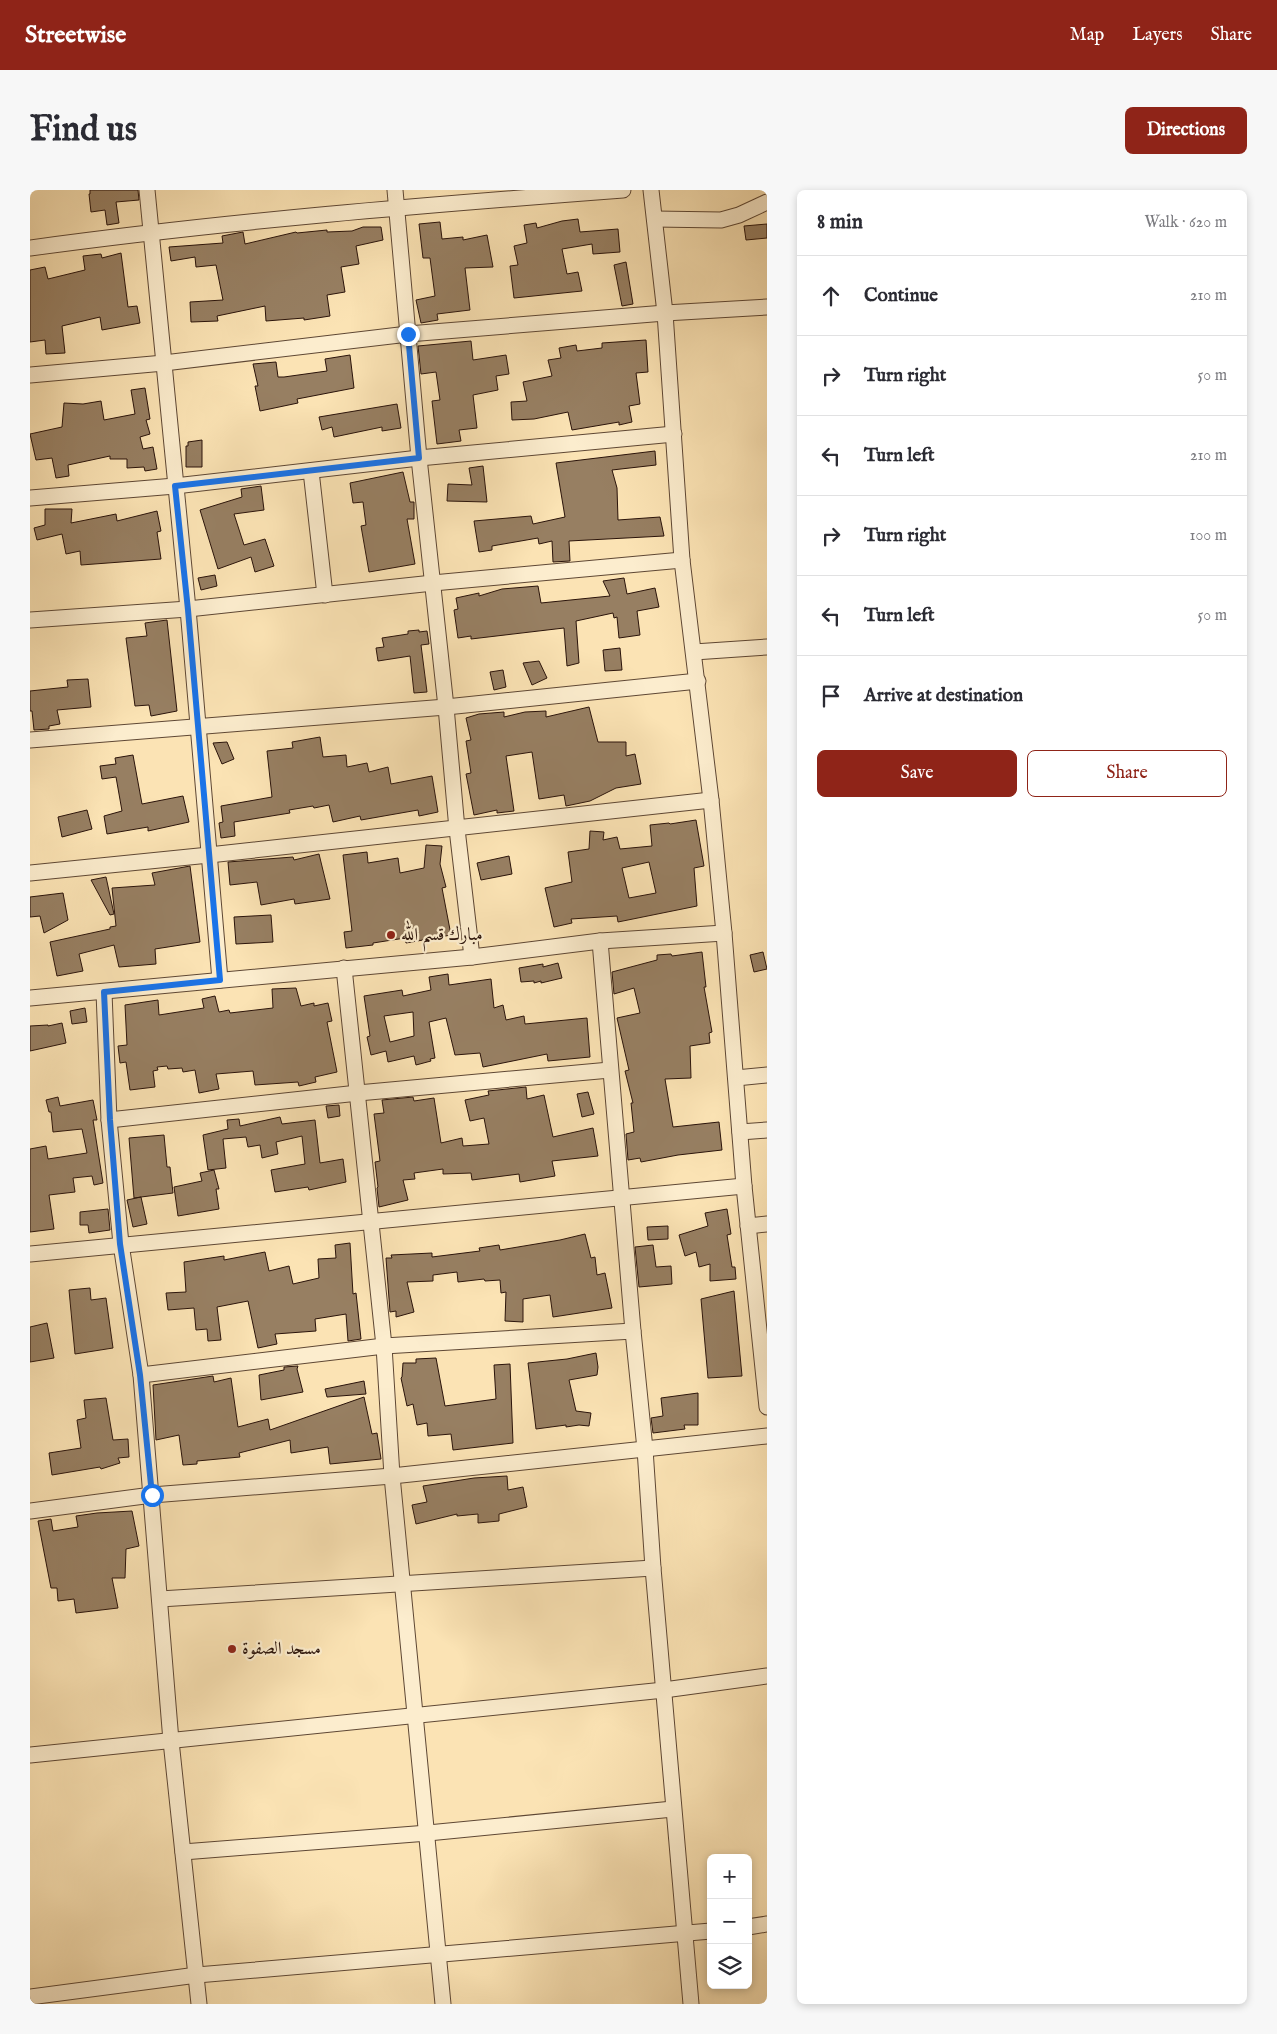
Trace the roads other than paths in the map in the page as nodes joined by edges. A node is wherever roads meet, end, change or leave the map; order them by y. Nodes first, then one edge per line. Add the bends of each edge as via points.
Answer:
1 (147, 190) edge
2 (394, 190) edge
3 (623, 190) edge
4 (651, 190) edge
5 (767, 202) edge
6 (396, 208) junction
7 (655, 219) junction
8 (150, 232) junction
9 (30, 248) edge
10 (767, 307) edge
11 (666, 314) junction
12 (408, 334) junction
13 (164, 363) junction
14 (30, 375) edge
15 (674, 434) junction
16 (419, 458) junction
17 (311, 470) junction
18 (175, 486) junction
19 (30, 498) edge
20 (682, 560) junction
21 (433, 583) junction
22 (325, 595) junction
23 (188, 610) junction
24 (30, 620) edge
25 (767, 647) edge
26 (694, 652) junction
27 (698, 681) junction
28 (446, 708) junction
29 (197, 728) junction
30 (30, 740) edge
31 (711, 800) junction
32 (457, 828) junction
33 (208, 855) junction
34 (30, 873) edge
35 (724, 933) junction
36 (600, 941) junction
37 (472, 957) junction
38 (344, 968) junction
39 (220, 980) junction
40 (104, 992) junction
41 (30, 998) edge
42 (610, 1070) junction
43 (767, 1075) edge
44 (736, 1078) junction
45 (358, 1093) junction
46 (110, 1120) junction
47 (767, 1130) edge
48 (740, 1132) junction
49 (744, 1186) junction
50 (622, 1197) junction
51 (371, 1220) junction
52 (767, 1224) edge
53 (748, 1226) junction
54 (120, 1244) junction
55 (30, 1254) edge
56 (761, 1282) edge
57 (633, 1331) junction
58 (384, 1346) junction
59 (140, 1375) junction
60 (767, 1407) edge
61 (767, 1436) edge
62 (645, 1449) junction
63 (392, 1476) junction
64 (152, 1495) junction
65 (30, 1512) edge
66 (652, 1568) junction
67 (403, 1584) junction
68 (160, 1599) junction
69 (767, 1676) edge
70 (664, 1690) junction
71 (416, 1714) junction
72 (171, 1741) junction
73 (30, 1754) edge
74 (673, 1809) junction
75 (428, 1833) junction
76 (183, 1852) junction
77 (767, 1924) edge
78 (752, 1926) edge
79 (707, 1931) edge
80 (685, 1934) junction
81 (438, 1955) junction
82 (197, 1975) junction
83 (30, 1997) edge
84 (199, 2004) edge
85 (443, 2004) edge
86 (691, 2004) edge

1 - 8 street
2 - 6 street
3 - 6 street
4 - 7 street
5 - 7 street via 721,220
6 - 8 street
6 - 12 street
7 - 11 street
8 - 9 street
8 - 13 street
10 - 11 street
11 - 12 street
11 - 15 street
12 - 13 street
12 - 16 street
13 - 14 street
13 - 18 street
15 - 16 street
15 - 20 street
16 - 17 street
16 - 21 street
17 - 18 street
17 - 22 street
18 - 19 street
18 - 23 street
20 - 21 street
20 - 26 street
21 - 22 street
21 - 28 street
22 - 23 street
23 - 24 street
23 - 29 street
25 - 26 street
26 - 27 street
27 - 28 street
27 - 31 street
28 - 29 street
28 - 32 street
29 - 30 street
29 - 33 street
31 - 32 street
31 - 35 street
32 - 33 street
32 - 37 street
33 - 34 street
33 - 39 street
35 - 36 street
35 - 44 street
36 - 37 street
36 - 42 street
37 - 38 street
38 - 39 street
38 - 45 street
39 - 40 street
40 - 41 street
40 - 46 street
42 - 45 street
42 - 50 street
43 - 44 street
44 - 48 street
45 - 46 street
45 - 51 street
46 - 54 street
47 - 48 street
48 - 49 street
49 - 50 street
49 - 53 street
50 - 51 street
50 - 57 street
51 - 54 street
51 - 58 street
52 - 53 street
53 - 56 street
54 - 55 street
54 - 59 street
56 - 60 street
57 - 58 street
57 - 62 street
58 - 59 street
58 - 63 street
59 - 64 street
61 - 62 street
62 - 63 street
62 - 66 street
63 - 64 street
63 - 67 street
64 - 65 street
64 - 68 street
66 - 67 street
66 - 70 street
67 - 68 street
67 - 71 street
68 - 72 street
69 - 70 street
70 - 71 street
70 - 74 street
71 - 72 street
71 - 75 street
72 - 73 street
72 - 76 street
74 - 75 street
74 - 80 street
75 - 76 street
75 - 81 street
76 - 82 street
77 - 78 street
79 - 80 street
80 - 81 street
80 - 86 street
81 - 82 street
81 - 85 street
82 - 83 street
82 - 84 street

